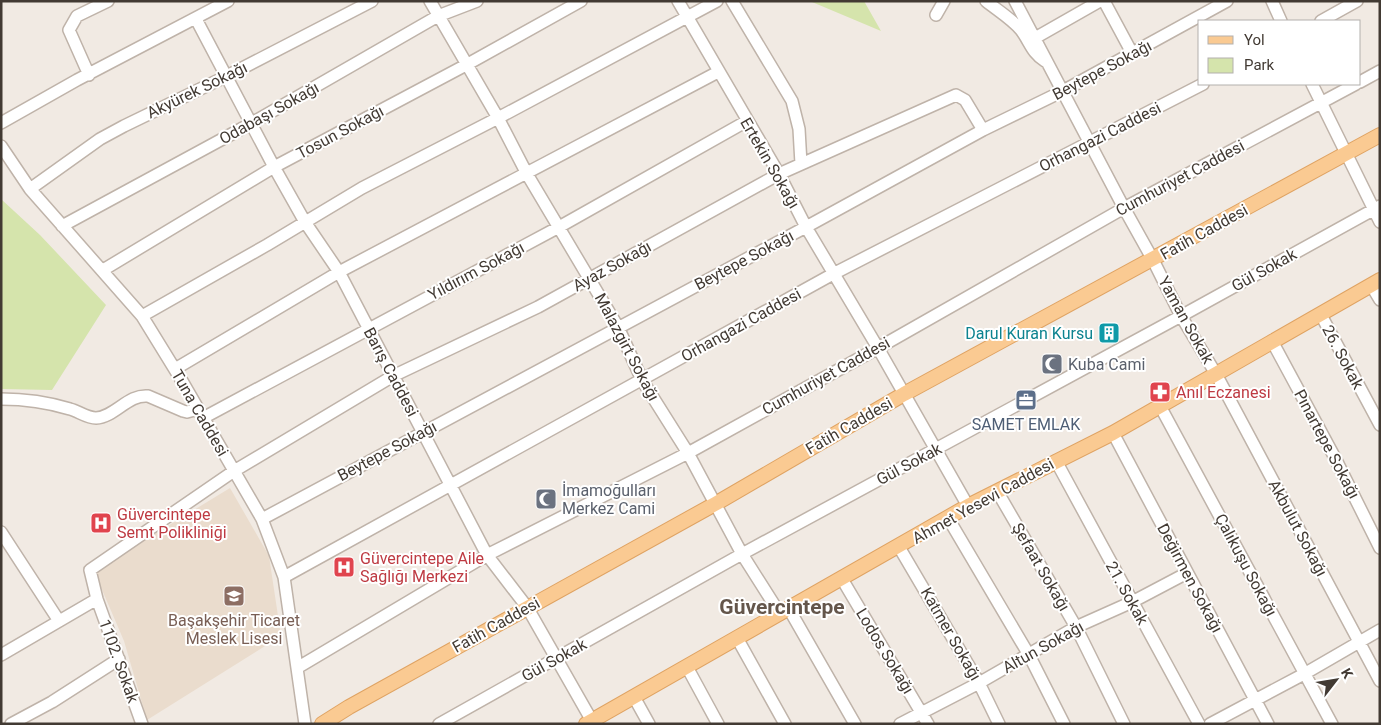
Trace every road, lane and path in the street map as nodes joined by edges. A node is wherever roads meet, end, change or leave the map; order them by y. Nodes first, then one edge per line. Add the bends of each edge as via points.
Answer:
1 (108, 1) edge
2 (228, 1) edge
3 (372, 1) edge
4 (430, 1) edge
5 (477, 1) edge
6 (582, 1) edge
7 (678, 1) edge
8 (717, 1) edge
9 (732, 1) edge
10 (944, 1) edge
11 (986, 1) edge
12 (1015, 1) edge
13 (1100, 1) edge
14 (1104, 1) edge
15 (1227, 1) edge
16 (1272, 1) edge
17 (1357, 1) edge
18 (214, 5) edge
19 (936, 15) dead end
20 (438, 16) junction
21 (688, 18) junction
22 (196, 19) junction
23 (1281, 20) edge
24 (1323, 20) edge
25 (1035, 38) junction
26 (1132, 53) junction
27 (1048, 63) junction
28 (466, 65) junction
29 (1380, 71) edge
30 (718, 72) junction
31 (89, 74) junction
32 (226, 76) junction
33 (1361, 81) edge
34 (1201, 85) edge
35 (1313, 85) edge
36 (1354, 85) edge
37 (1063, 91) junction
38 (1322, 102) junction
39 (498, 118) junction
40 (747, 121) junction
41 (1, 123) edge
42 (252, 123) junction
43 (983, 130) junction
44 (1380, 135) edge
45 (1090, 142) junction
46 (1, 146) edge
47 (1346, 154) junction
48 (801, 164) junction
49 (274, 167) junction
50 (527, 174) junction
51 (779, 174) junction
52 (30, 189) junction
53 (1124, 208) junction
54 (1376, 208) edge
55 (305, 222) junction
56 (1380, 222) edge
57 (62, 226) junction
58 (559, 227) junction
59 (806, 227) junction
60 (1153, 260) junction
61 (103, 270) junction
62 (339, 272) junction
63 (833, 274) junction
64 (589, 279) junction
65 (1376, 282) edge
66 (1380, 300) edge
67 (1321, 315) junction
68 (142, 316) junction
69 (1181, 316) junction
70 (618, 327) junction
71 (368, 329) junction
72 (1272, 341) junction
73 (878, 348) junction
74 (175, 369) junction
75 (1216, 374) junction
76 (393, 376) junction
77 (642, 380) junction
78 (904, 394) junction
79 (1, 399) edge
80 (1160, 406) junction
81 (200, 414) junction
82 (1380, 425) edge
83 (423, 431) junction
84 (1113, 433) junction
85 (936, 449) junction
86 (688, 453) junction
87 (1056, 461) junction
88 (234, 471) junction
89 (451, 486) junction
90 (997, 491) junction
91 (715, 504) junction
92 (968, 506) junction
93 (948, 518) junction
94 (262, 519) junction
95 (1, 532) edge
96 (899, 547) junction
97 (1380, 548) edge
98 (742, 554) junction
99 (488, 555) junction
100 (1188, 573) junction
101 (284, 577) junction
102 (842, 578) junction
103 (97, 599) junction
104 (1132, 602) junction
105 (527, 607) junction
106 (785, 611) junction
107 (59, 621) junction
108 (1076, 627) junction
109 (1380, 630) edge
110 (737, 638) junction
111 (1358, 641) junction
112 (1, 655) edge
113 (1029, 655) junction
114 (119, 659) junction
115 (556, 659) junction
116 (687, 667) junction
117 (297, 668) junction
118 (1304, 674) junction
119 (1380, 681) edge
120 (979, 682) junction
121 (634, 697) junction
122 (1255, 701) junction
123 (922, 712) junction
124 (588, 723) edge
125 (11, 724) edge
126 (142, 724) edge
127 (305, 724) edge
128 (322, 724) edge
129 (439, 724) edge
130 (649, 724) edge
131 (718, 724) edge
132 (785, 724) edge
133 (855, 724) edge
134 (900, 724) edge
135 (928, 724) edge
136 (999, 724) edge
137 (1064, 724) edge
138 (1124, 724) edge
139 (1198, 724) edge
140 (1210, 724) edge
141 (1268, 724) edge
142 (1332, 724) edge

1 - 31 street via 77,16 69,30
2 - 18 street
3 - 32 street, Akyürek Sokağı
4 - 20 street, Malazgirt Sokağı
5 - 20 street, Odabaşı Sokağı
6 - 28 street, Tosun Sokağı
7 - 21 street, Ertekin Sokağı
8 - 21 street
9 - 48 street via 792,101 799,129
10 - 19 street
11 - 27 street via 1021,30 1037,56
12 - 25 street, Yaman Sokak
13 - 25 street
14 - 26 street
15 - 26 street, Beytepe Sokağı
16 - 23 street
17 - 24 street
18 - 22 street
20 - 28 street, Malazgirt Sokağı
20 - 42 street, Odabaşı Sokağı
21 - 30 street, Ertekin Sokağı
21 - 39 street
22 - 31 street
22 - 32 street, Barış Caddesi
25 - 27 street, Yaman Sokak
26 - 37 street, Beytepe Sokağı
27 - 37 street, Yaman Sokak
28 - 39 street, Malazgirt Sokağı
28 - 49 street, Tosun Sokağı
29 - 33 street
30 - 40 street, Ertekin Sokağı
30 - 50 street
31 - 41 street
32 - 42 street, Barış Caddesi
32 - 52 street, Akyürek Sokağı via 100,139
34 - 45 street, Orhangazi Caddesi
35 - 38 street
36 - 38 street, Cumhuriyet Caddesi
37 - 43 street, Beytepe Sokağı
37 - 45 street, Yaman Sokak
38 - 47 street
38 - 53 street, Cumhuriyet Caddesi
39 - 50 street, Malazgirt Sokağı
39 - 55 street via 362,188
40 - 51 street, Ertekin Sokağı
40 - 58 street, Yıldırım Sokağı
42 - 49 street, Barış Caddesi
42 - 57 street, Odabaşı Sokağı
43 - 48 street, Ayaz Sokağı via 965,100 956,95
43 - 59 street, Beytepe Sokağı
44 - 47 main road, Fatih Caddesi
45 - 53 street, Yaman Sokak
45 - 63 street, Orhangazi Caddesi
46 - 52 street, Tuna Caddesi
47 - 54 street
47 - 60 main road, Fatih Caddesi
48 - 51 street, Ayaz Sokağı
49 - 55 street, Barış Caddesi
49 - 61 street, Tosun Sokağı
50 - 58 street, Malazgirt Sokağı
50 - 62 street
51 - 59 street, Ertekin Sokağı
51 - 64 street, Ayaz Sokağı
52 - 57 street, Tuna Caddesi
53 - 60 street, Yaman Sokak
53 - 73 street, Cumhuriyet Caddesi
54 - 56 street
54 - 69 street, Gül Sokak
55 - 62 street, Barış Caddesi
55 - 68 street
57 - 61 street, Tuna Caddesi
58 - 64 street, Malazgirt Sokağı
58 - 71 street, Yıldırım Sokağı
59 - 63 street, Ertekin Sokağı
59 - 70 street, Beytepe Sokağı
60 - 69 street, Yaman Sokak
60 - 78 main road, Fatih Caddesi
61 - 68 street, Tuna Caddesi
62 - 71 street, Barış Caddesi
62 - 74 street
63 - 73 street, Ertekin Sokağı
63 - 77 street, Orhangazi Caddesi
64 - 70 street, Malazgirt Sokağı
64 - 76 street, Ayaz Sokağı
65 - 66 street
65 - 67 main road, Ahmet Yesevi Caddesi
67 - 72 main road, Ahmet Yesevi Caddesi
67 - 82 street, 26. Sokak
68 - 74 street, Tuna Caddesi
69 - 75 street, Yaman Sokak
69 - 85 street, Gül Sokak
70 - 77 street, Malazgirt Sokağı
70 - 83 street, Beytepe Sokağı
71 - 76 street, Barış Caddesi
71 - 81 street, Yıldırım Sokağı
72 - 75 main road, Ahmet Yesevi Caddesi
72 - 97 street, Pınartepe Sokağı
73 - 78 street, Ertekin Sokağı
73 - 86 street, Cumhuriyet Caddesi
74 - 81 street, Tuna Caddesi
75 - 80 main road, Ahmet Yesevi Caddesi
75 - 111 street, Akbulut Sokağı
76 - 83 street, Barış Caddesi
76 - 88 street, Ayaz Sokağı
77 - 86 street, Malazgirt Sokağı
77 - 89 street, Orhangazi Caddesi
78 - 85 street, Ertekin Sokağı
78 - 91 main road, Fatih Caddesi
79 - 81 street via 31,400 94,418 143,395 183,411
80 - 84 main road, Ahmet Yesevi Caddesi
80 - 118 street, Çalıkuşu Sokağı
81 - 88 street, Tuna Caddesi
83 - 89 street, Barış Caddesi
83 - 94 street, Beytepe Sokağı
84 - 87 main road, Ahmet Yesevi Caddesi
84 - 100 street, Değirmen Sokağı
85 - 92 street, Ertekin Sokağı
85 - 98 street, Gül Sokak
86 - 91 street, Malazgirt Sokağı
86 - 99 street, Cumhuriyet Caddesi
87 - 90 main road, Ahmet Yesevi Caddesi
87 - 104 street, 21. Sokak
88 - 94 street, Tuna Caddesi
88 - 103 street, 1102. Sokak via 90,570
89 - 99 street, Barış Caddesi
89 - 101 street, Orhangazi Caddesi
90 - 92 main road, Ahmet Yesevi Caddesi
90 - 108 street, Şefaat Sokağı
91 - 98 street, Malazgirt Sokağı
91 - 105 main road, Fatih Caddesi
92 - 93 main road, Ahmet Yesevi Caddesi
93 - 96 main road, Ahmet Yesevi Caddesi
93 - 113 street
94 - 101 street, Tuna Caddesi
95 - 107 street
96 - 102 main road, Ahmet Yesevi Caddesi
96 - 120 street, Katmer Sokağı
98 - 106 street, Malazgirt Sokağı
98 - 115 street, Gül Sokak
99 - 105 street, Barış Caddesi
99 - 117 street, Cumhuriyet Caddesi
100 - 104 street, Altun Sokağı
100 - 122 street, Değirmen Sokağı
101 - 117 street, Tuna Caddesi
102 - 106 main road, Ahmet Yesevi Caddesi
102 - 123 street, Lodos Sokağı
103 - 107 street, 1102. Sokak
103 - 114 street, 1102. Sokak
104 - 108 street, Altun Sokağı
104 - 139 street, 21. Sokak
105 - 115 street, Barış Caddesi
105 - 128 main road, Fatih Caddesi
106 - 110 main road, Ahmet Yesevi Caddesi
106 - 133 street, Malazgirt Sokağı
107 - 112 street, 1102. Sokak
108 - 113 street, Altun Sokağı
108 - 138 street, Şefaat Sokağı
109 - 111 street
110 - 116 main road, Ahmet Yesevi Caddesi
110 - 132 street
111 - 118 street
111 - 119 street, Akbulut Sokağı
113 - 120 street, Altun Sokağı
113 - 137 street
114 - 125 street
114 - 126 street, 1102. Sokak
115 - 124 street, Barış Caddesi
115 - 129 street, Gül Sokak
116 - 121 main road, Ahmet Yesevi Caddesi
116 - 131 street
117 - 127 street, Tuna Caddesi
118 - 122 street
118 - 142 street, Çalıkuşu Sokağı
120 - 123 street, Altun Sokağı
120 - 136 street, Katmer Sokağı
121 - 124 main road, Ahmet Yesevi Caddesi
121 - 130 street
122 - 140 street
122 - 141 street, Değirmen Sokağı
123 - 134 street, Altun Sokağı
123 - 135 street, Lodos Sokağı

